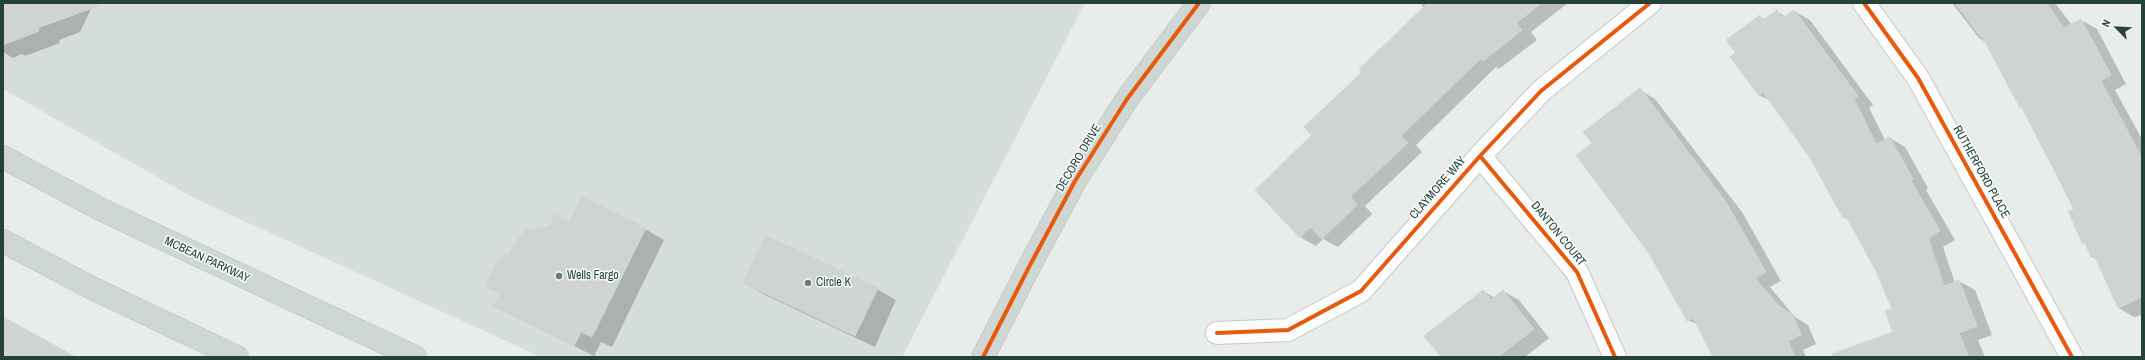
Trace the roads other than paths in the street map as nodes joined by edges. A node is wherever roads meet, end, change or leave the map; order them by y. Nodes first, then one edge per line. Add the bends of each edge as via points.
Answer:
1 (1199, 3) edge
2 (1650, 3) edge
3 (1864, 3) edge
4 (1480, 156) junction
5 (3, 157) edge
6 (3, 241) edge
7 (1217, 333) dead end
8 (237, 357) edge
9 (415, 357) edge
10 (983, 357) edge
11 (1615, 357) edge
12 (2072, 357) edge

1 - 10 main road, DECORO DRIVE via 1127,99 1075,181
2 - 4 street, CLAYMORE WAY via 1541,91
3 - 12 street, RUTHERFORD PLACE via 1918,78
4 - 7 street, CLAYMORE WAY via 1361,291 1288,330
4 - 11 street, DANTON COURT via 1578,272
5 - 9 main road, MCBEAN PARKWAY via 102,210
6 - 8 main road via 90,287

